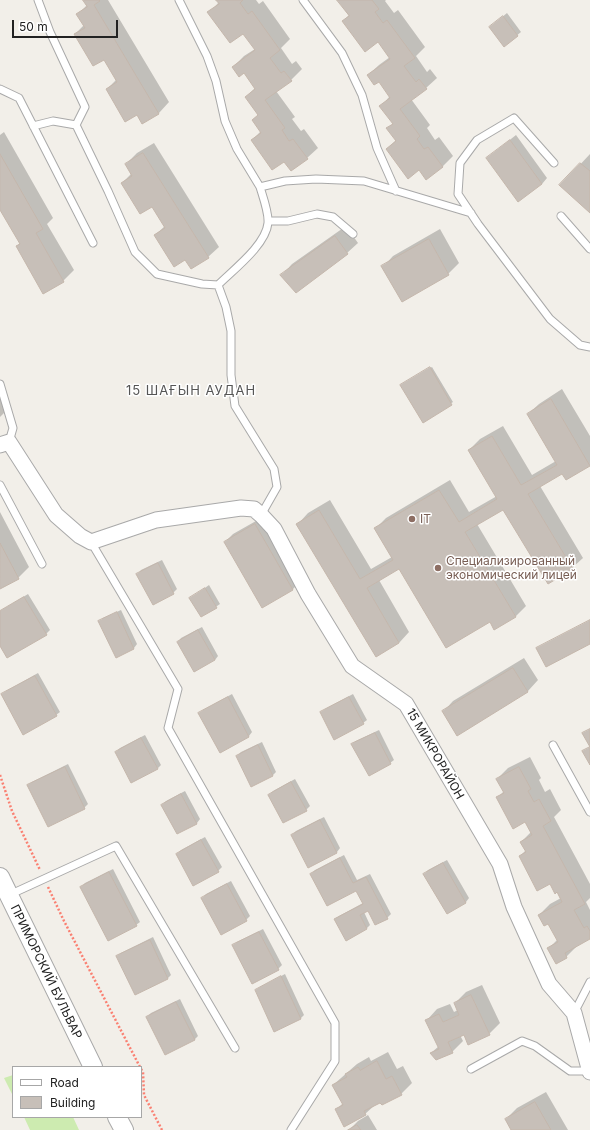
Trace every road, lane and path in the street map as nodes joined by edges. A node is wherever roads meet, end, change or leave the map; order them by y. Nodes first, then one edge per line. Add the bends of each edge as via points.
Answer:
1 (38, 0) edge
2 (179, 0) edge
3 (303, 0) edge
4 (0, 89) edge
5 (76, 125) junction
6 (33, 126) junction
7 (554, 163) dead end
8 (260, 187) junction
9 (396, 191) junction
10 (470, 212) junction
11 (561, 216) dead end
12 (268, 221) junction
13 (353, 234) dead end
14 (93, 243) dead end
15 (590, 249) edge
16 (218, 285) junction
17 (590, 347) edge
18 (0, 384) edge
19 (4, 444) edge
20 (0, 486) edge
21 (261, 515) junction
22 (91, 542) junction
23 (42, 564) dead end
24 (553, 745) dead end
25 (0, 775) edge
26 (590, 812) edge
27 (0, 876) edge
28 (44, 878) junction
29 (9, 895) junction
30 (590, 982) edge
31 (574, 1013) junction
32 (235, 1048) dead end
33 (92, 1066) edge
34 (140, 1066) edge
35 (471, 1069) dead end
36 (142, 1070) edge
37 (590, 1072) edge
38 (118, 1118) edge
39 (124, 1130) edge
40 (162, 1130) edge
41 (291, 1130) edge

1 - 5 lane via 85,107
2 - 8 lane via 207,56 216,81 225,121 237,150
3 - 9 lane via 342,53 362,95 377,148
4 - 6 lane via 18,98
5 - 6 lane via 53,121
5 - 16 lane via 135,252 157,274
6 - 14 lane
7 - 10 lane via 514,118 476,140 460,163 458,194
8 - 9 lane via 285,181 316,179 364,181
8 - 12 lane
9 - 10 lane
10 - 17 lane via 550,319 580,345
11 - 15 lane
12 - 13 lane via 288,221 317,214 333,217
12 - 16 lane via 267,230 256,248
16 - 21 lane via 231,331 231,375 235,406 274,469 277,487
18 - 19 lane via 13,428
19 - 22 street via 56,515 74,532
20 - 23 lane
21 - 22 street, 15 МИКРОРАЙОН via 254,509 241,508 156,520
21 - 31 street, 15 МИКРОРАЙОН via 274,529 308,594 352,666 406,704 500,864 514,908 549,984
22 - 41 lane via 178,689 168,728 335,1023 335,1062
24 - 26 lane
25 - 28 path via 12,811
27 - 29 street, ПРИМОРСКИЙ БУЛЬВАР
28 - 29 lane
28 - 32 lane via 116,846
28 - 34 path
29 - 33 street, ПРИМОРСКИЙ БУЛЬВАР
30 - 31 lane
31 - 37 street, 15 МИКРОРАЙОН
35 - 37 lane via 522,1041 534,1046 570,1071
36 - 40 path via 144,1095
38 - 39 street

